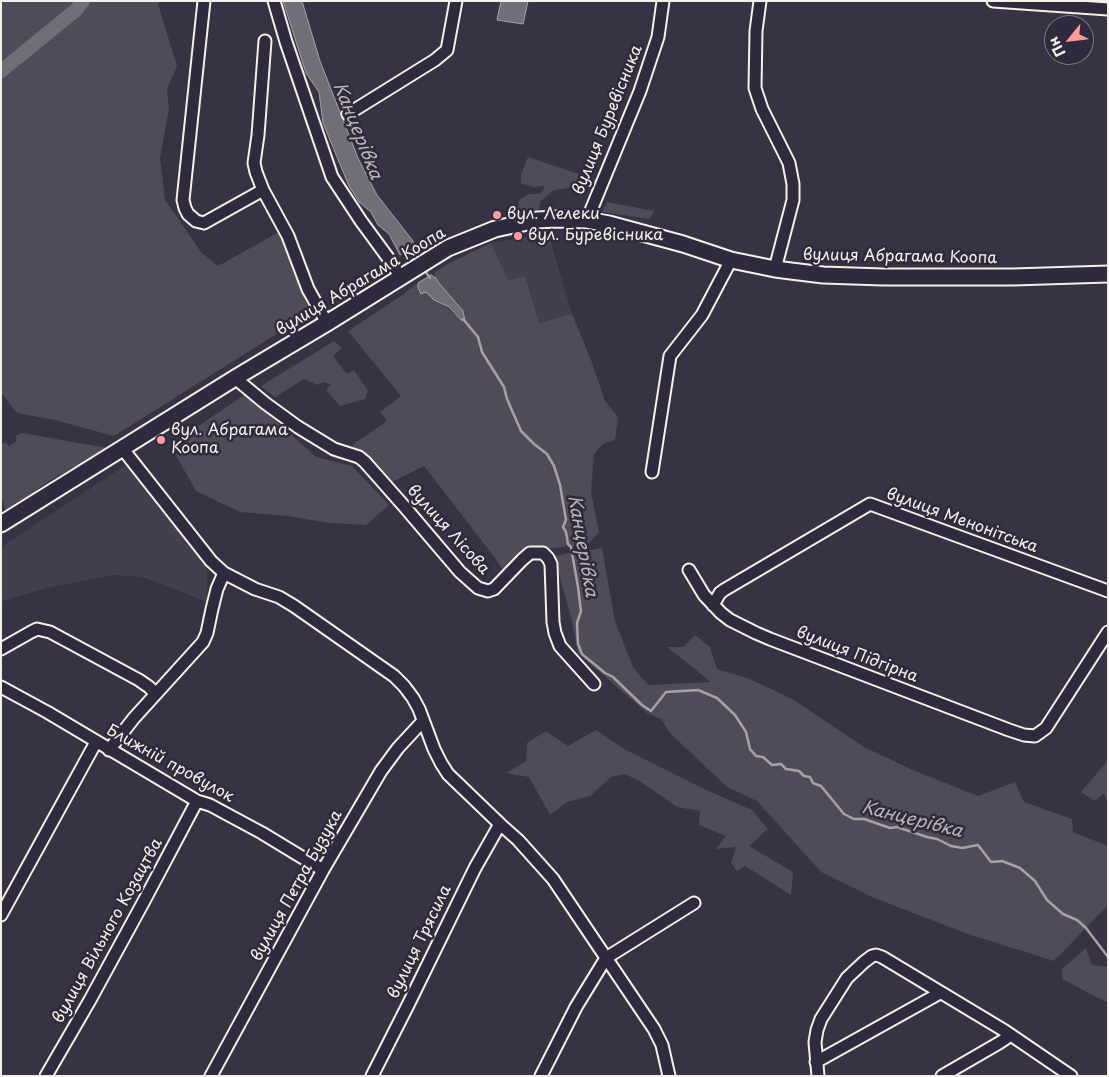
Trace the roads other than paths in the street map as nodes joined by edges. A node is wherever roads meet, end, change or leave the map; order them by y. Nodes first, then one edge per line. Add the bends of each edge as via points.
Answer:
1 (204, 1) edge
2 (274, 1) edge
3 (456, 1) edge
4 (663, 1) edge
5 (760, 1) edge
6 (993, 1) edge
7 (1082, 4) edge
8 (1108, 9) edge
9 (265, 41) dead end
10 (348, 114) dead end
11 (263, 190) junction
12 (587, 220) junction
13 (731, 260) junction
14 (775, 270) junction
15 (1108, 274) edge
16 (400, 277) junction
17 (327, 323) junction
18 (235, 378) junction
19 (122, 448) junction
20 (652, 472) dead end
21 (1, 524) edge
22 (689, 570) dead end
23 (224, 573) junction
24 (1108, 591) edge
25 (713, 605) junction
26 (1108, 632) edge
27 (1, 649) edge
28 (594, 684) dead end
29 (1, 687) edge
30 (156, 694) junction
31 (423, 721) junction
32 (96, 742) junction
33 (109, 750) junction
34 (197, 801) junction
35 (500, 824) junction
36 (323, 870) junction
37 (694, 903) dead end
38 (1, 915) edge
39 (606, 958) junction
40 (940, 993) junction
41 (1011, 1034) junction
42 (816, 1062) junction
43 (1062, 1074) edge
44 (46, 1076) edge
45 (211, 1076) edge
46 (372, 1076) edge
47 (541, 1076) edge
48 (669, 1076) edge
49 (818, 1076) edge
50 (942, 1076) edge

1 - 11 street via 185,208 196,221 204,223
2 - 16 street via 332,177
3 - 10 street via 447,50
4 - 12 street, вулиця Буревісника via 658,37 640,91
5 - 14 street via 755,88 789,163 793,184 793,200
6 - 7 street
7 - 8 street
9 - 11 street via 254,164
11 - 17 street via 283,225 308,289
12 - 13 main road, вулиця Абрагама Коопа via 683,244
12 - 16 main road, вулиця Абрагама Коопа via 537,220 495,229 448,248
13 - 14 main road, вулиця Абрагама Коопа
13 - 20 street via 702,316 670,356
14 - 15 main road, вулиця Абрагама Коопа via 883,277
16 - 17 main road, вулиця Абрагама Коопа
17 - 18 main road, вулиця Абрагама Коопа
18 - 19 main road, вулиця Абрагама Коопа
18 - 28 street, вулиця Лісова via 265,403 334,449 359,457 460,572 478,588 494,589 530,553 543,553 551,564 553,622 560,646
19 - 21 main road, вулиця Абрагама Коопа
19 - 23 street
22 - 25 street, вулиця Підгірна
23 - 30 street via 203,642
23 - 31 street via 294,606 394,676 413,698
24 - 25 street, вулиця Менонітська via 870,504 724,590
25 - 26 street, вулиця Підгірна via 730,620 770,639 1009,730 1035,736 1046,728
27 - 30 street via 31,632 50,632 150,687
29 - 32 street, Ближній провулок
30 - 33 street
31 - 35 street via 440,763 448,774
31 - 36 street, вулиця Петра Бузука via 381,771
32 - 33 street, Ближній провулок
32 - 38 street
33 - 34 street, Ближній провулок
34 - 36 street, Ближній провулок via 262,833
34 - 44 street, вулиця Вільного Козацтва
35 - 39 street via 545,870
35 - 46 street, вулиця Трясила
36 - 45 street, вулиця Петра Бузука
37 - 39 street
39 - 47 street via 576,1007
39 - 48 street via 654,1029 662,1045
40 - 41 street
40 - 42 street
40 - 42 street via 882,957 872,956 847,978 821,1019 814,1042
41 - 43 street
41 - 50 street
42 - 49 street

